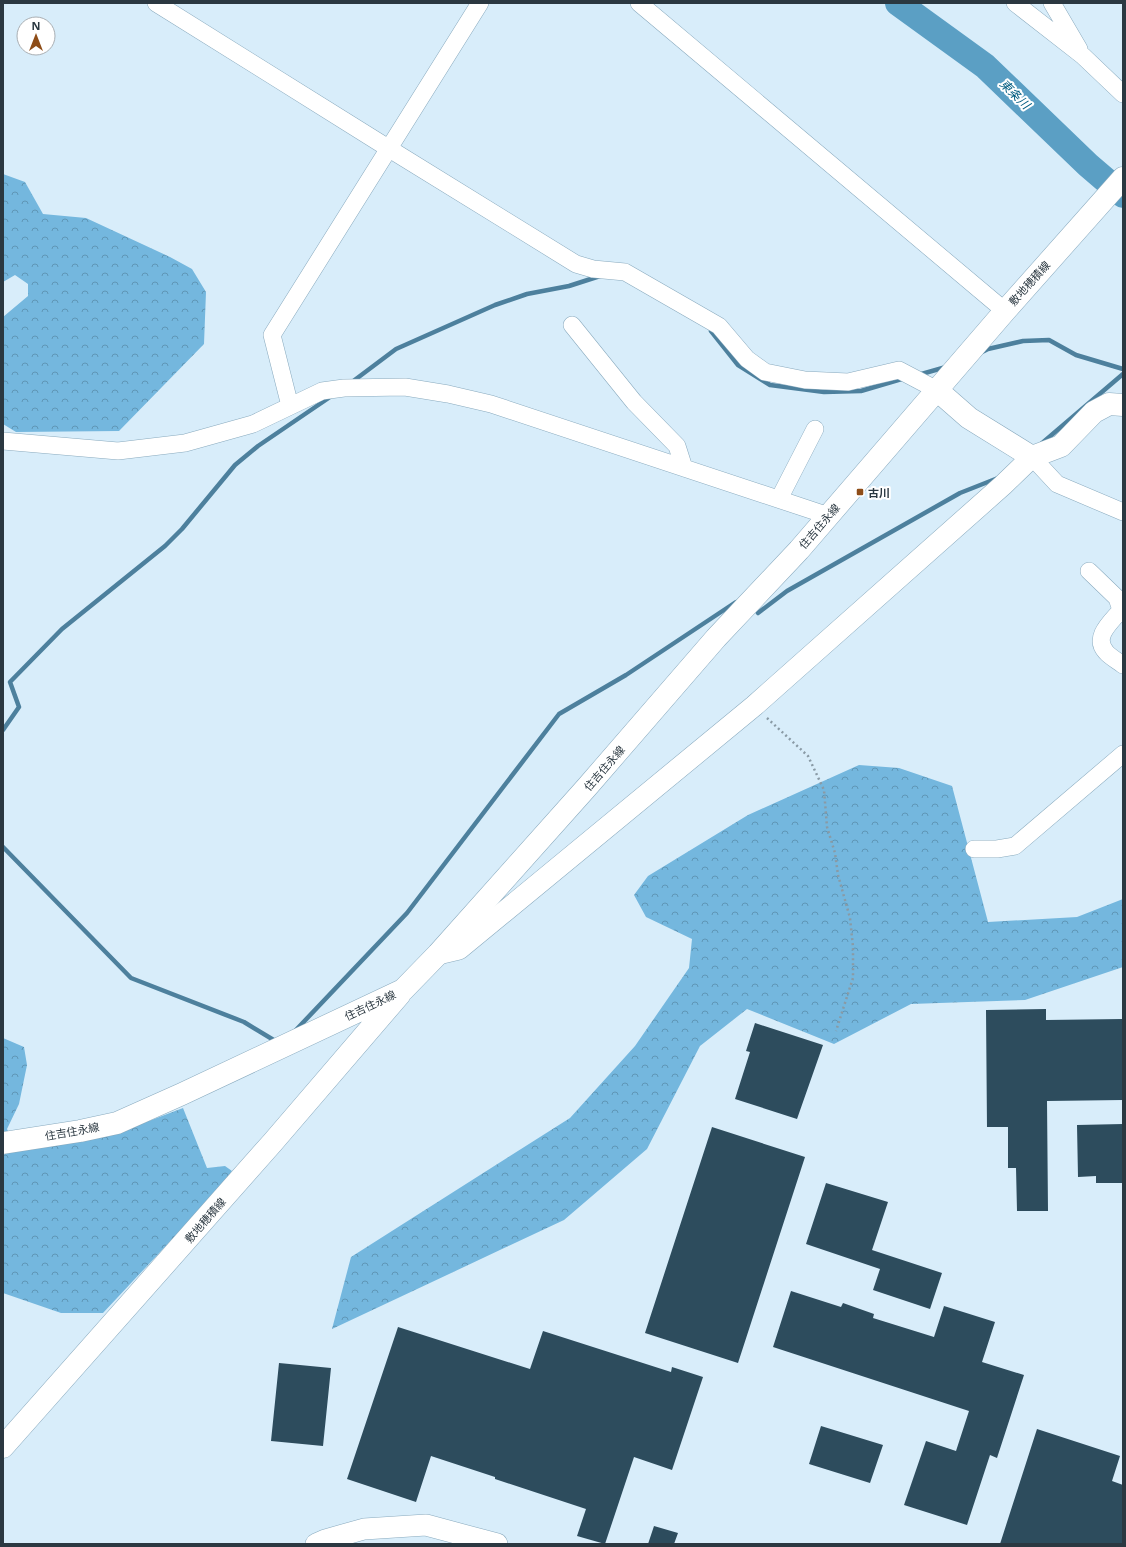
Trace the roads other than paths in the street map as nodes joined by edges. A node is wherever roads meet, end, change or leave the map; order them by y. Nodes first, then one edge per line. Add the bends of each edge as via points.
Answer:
1 (156, 3) edge
2 (480, 3) edge
3 (639, 3) edge
4 (1015, 3) edge
5 (1052, 3) edge
6 (1083, 56) junction
7 (1123, 94) edge
8 (388, 148) junction
9 (1123, 178) edge
10 (1005, 311) junction
11 (572, 325) dead end
12 (936, 390) junction
13 (1123, 405) edge
14 (290, 406) junction
15 (815, 429) dead end
16 (3, 441) edge
17 (1032, 457) junction
18 (684, 468) junction
19 (779, 499) junction
20 (1123, 512) edge
21 (829, 516) junction
22 (1089, 572) dead end
23 (1123, 666) edge
24 (1123, 754) edge
25 (974, 849) dead end
26 (438, 954) junction
27 (403, 990) junction
28 (3, 1143) edge
29 (3, 1447) edge
30 (316, 1544) edge
31 (497, 1544) edge

1 - 8 street
2 - 8 street
3 - 10 street
4 - 6 street
5 - 6 street
6 - 7 street
8 - 12 street via 576,264 593,269 626,272 719,326 747,359 765,372 805,380 848,382 899,370
8 - 14 street via 272,335
9 - 10 main road, 敷地穂積線
10 - 12 main road, 敷地穂積線
11 - 18 street via 634,402 677,446
12 - 17 main road via 969,418
12 - 21 main road, 住吉住永線
13 - 17 main road via 1109,404 1094,412 1061,446
14 - 16 street via 253,424 185,443 118,452
14 - 18 street via 322,391 344,388 405,388 448,394 491,404
15 - 19 street
17 - 20 street via 1057,484
17 - 26 street via 754,706 458,949
18 - 19 street
19 - 21 street
21 - 26 main road, 住吉住永線 via 716,638
22 - 23 street via 1117,598 1121,610 1103,631 1101,643 1105,652
24 - 25 street via 1015,846
26 - 27 main road, 住吉住永線
27 - 28 main road, 住吉住永線 via 117,1123
27 - 29 main road, 敷地穂積線 via 278,1137
30 - 31 street via 364,1529 426,1525

